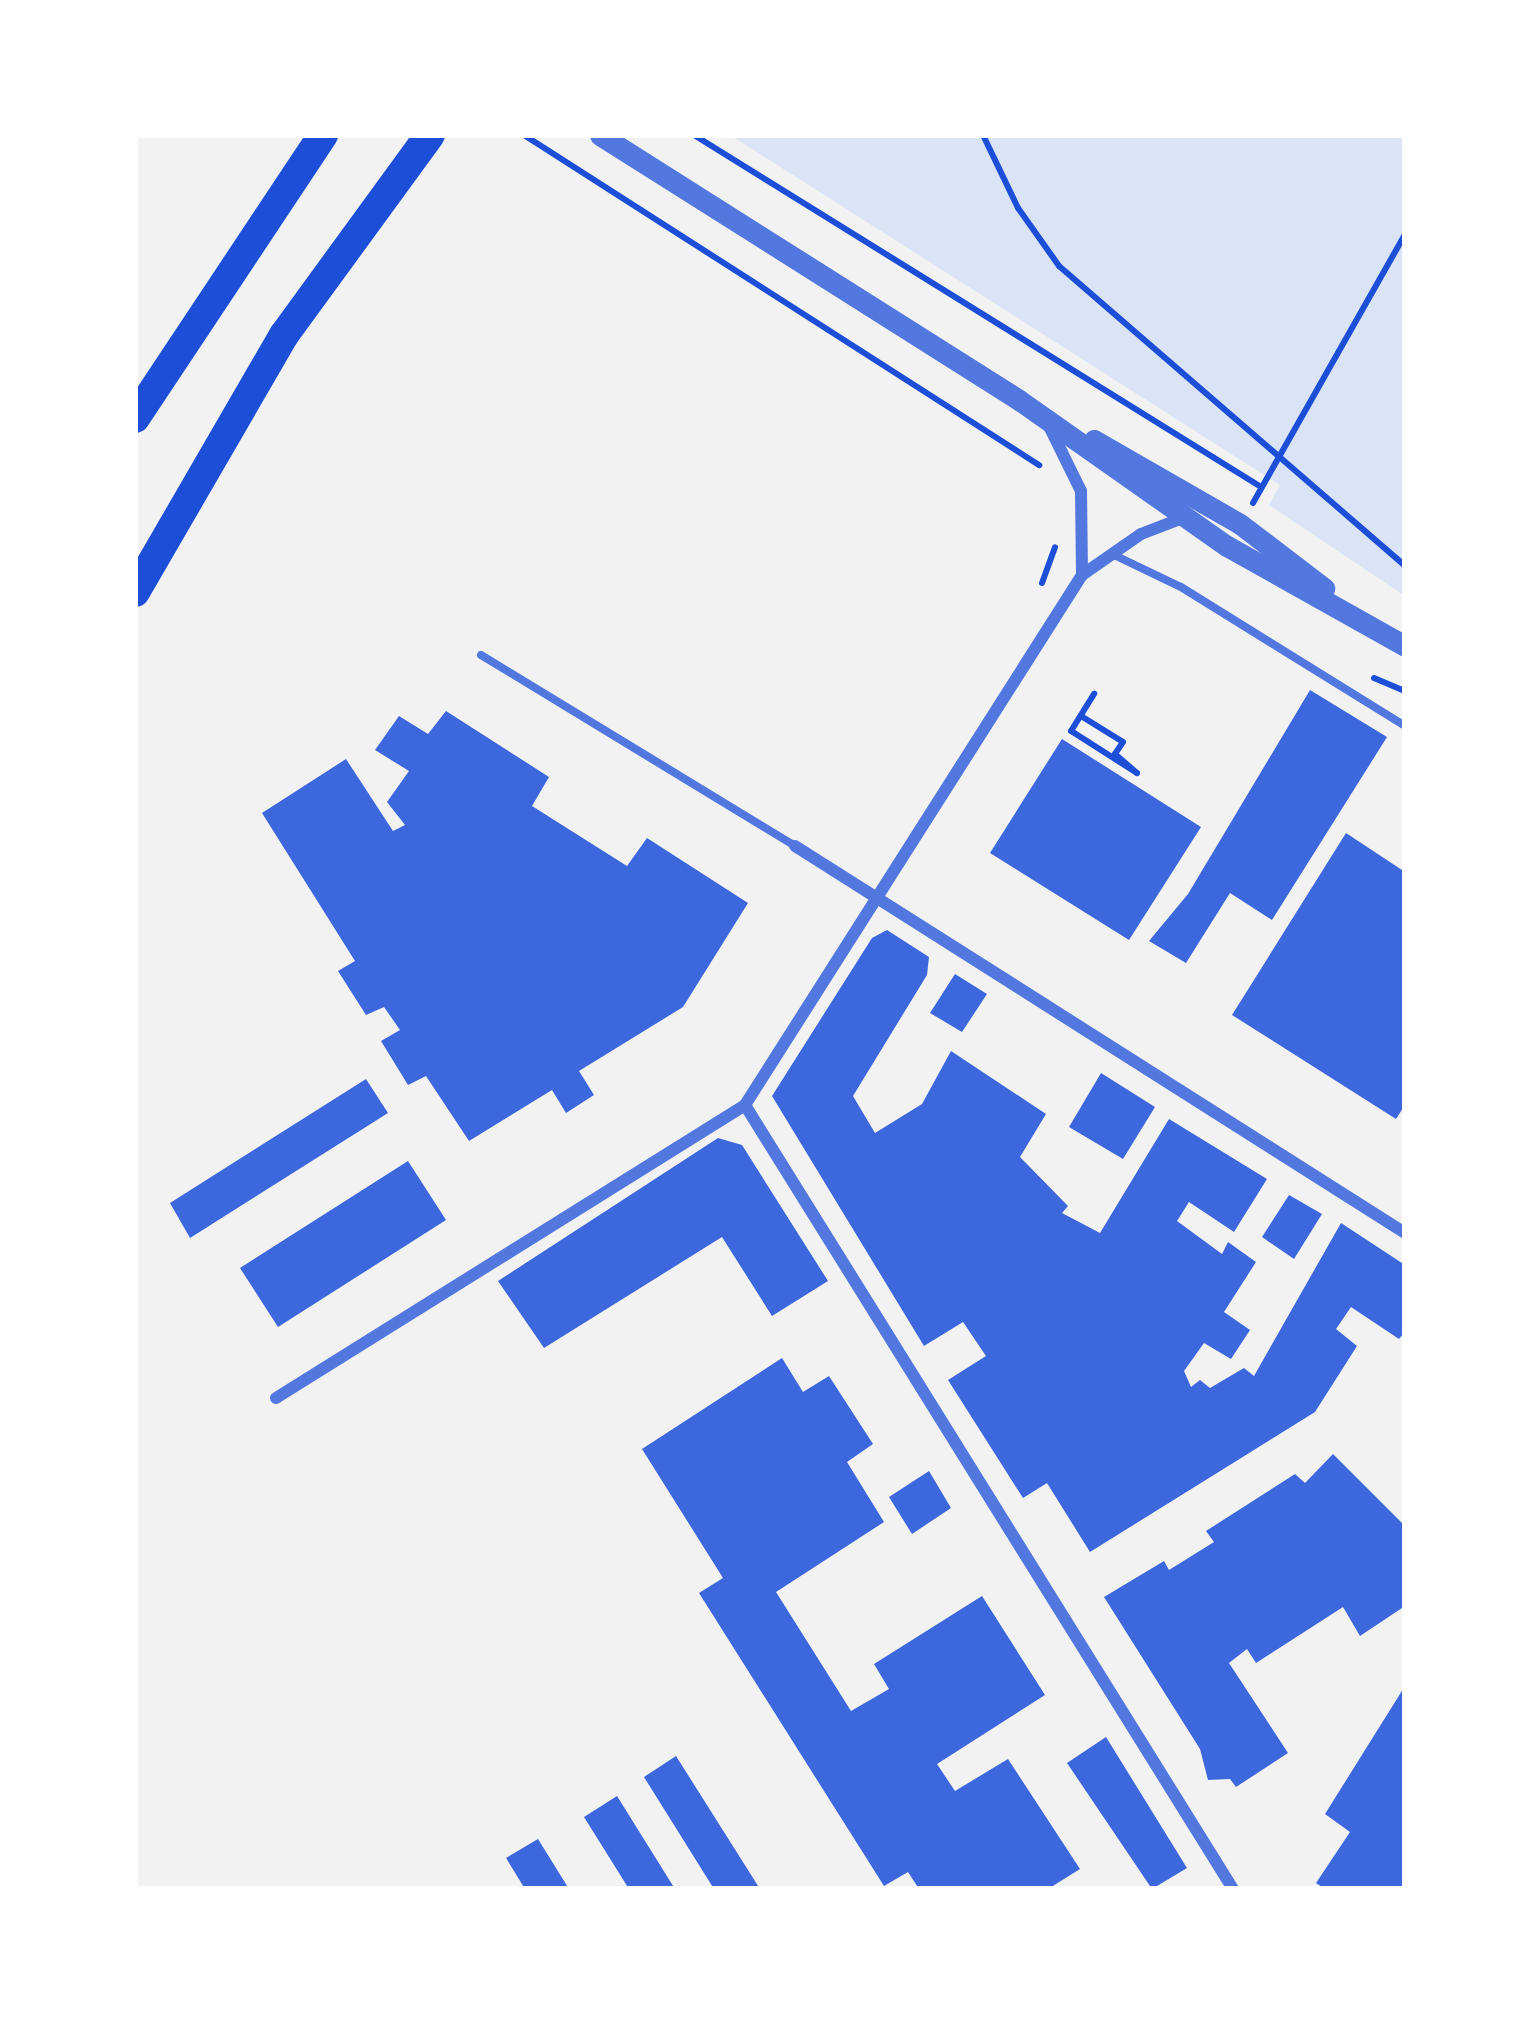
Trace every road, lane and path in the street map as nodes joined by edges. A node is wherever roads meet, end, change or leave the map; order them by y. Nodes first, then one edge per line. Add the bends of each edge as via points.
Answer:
1 (323, 135) edge
2 (430, 135) edge
3 (524, 135) edge
4 (600, 135) edge
5 (694, 135) edge
6 (983, 135) edge
7 (1405, 234) edge
8 (1019, 400) junction
9 (135, 418) edge
10 (1045, 418) junction
11 (1279, 456) junction
12 (1045, 476) dead end
13 (1262, 487) junction
14 (1250, 508) dead end
15 (1184, 517) junction
16 (1057, 539) dead end
17 (1110, 554) junction
18 (1405, 566) edge
19 (1082, 574) junction
20 (1042, 583) dead end
21 (135, 592) edge
22 (1368, 622) junction
23 (1405, 645) edge
24 (481, 655) dead end
25 (1094, 694) dead end
26 (1081, 716) junction
27 (1405, 726) edge
28 (795, 846) joint
29 (874, 896) junction
30 (745, 1105) junction
31 (1405, 1233) edge
32 (276, 1398) dead end
33 (1233, 1889) edge

1 - 9 highway via 212,290
2 - 21 highway via 247,393
3 - 12 path via 1027,453
4 - 8 street
5 - 13 path
6 - 11 path via 1018,208 1060,266
7 - 11 path
8 - 10 street
8 - 22 street via 1240,524
10 - 15 street
10 - 19 street via 1081,491
11 - 13 path
11 - 18 path
13 - 14 path
15 - 17 street
15 - 22 street
16 - 20 path
17 - 19 street
17 - 27 lane via 1181,587
19 - 29 street
22 - 23 street
24 - 28 lane
25 - 26 path
26 - 26 path via 1123,742 1115,754 1137,773 1071,731
28 - 29 street
29 - 30 street
29 - 31 street
30 - 32 street
30 - 33 street

